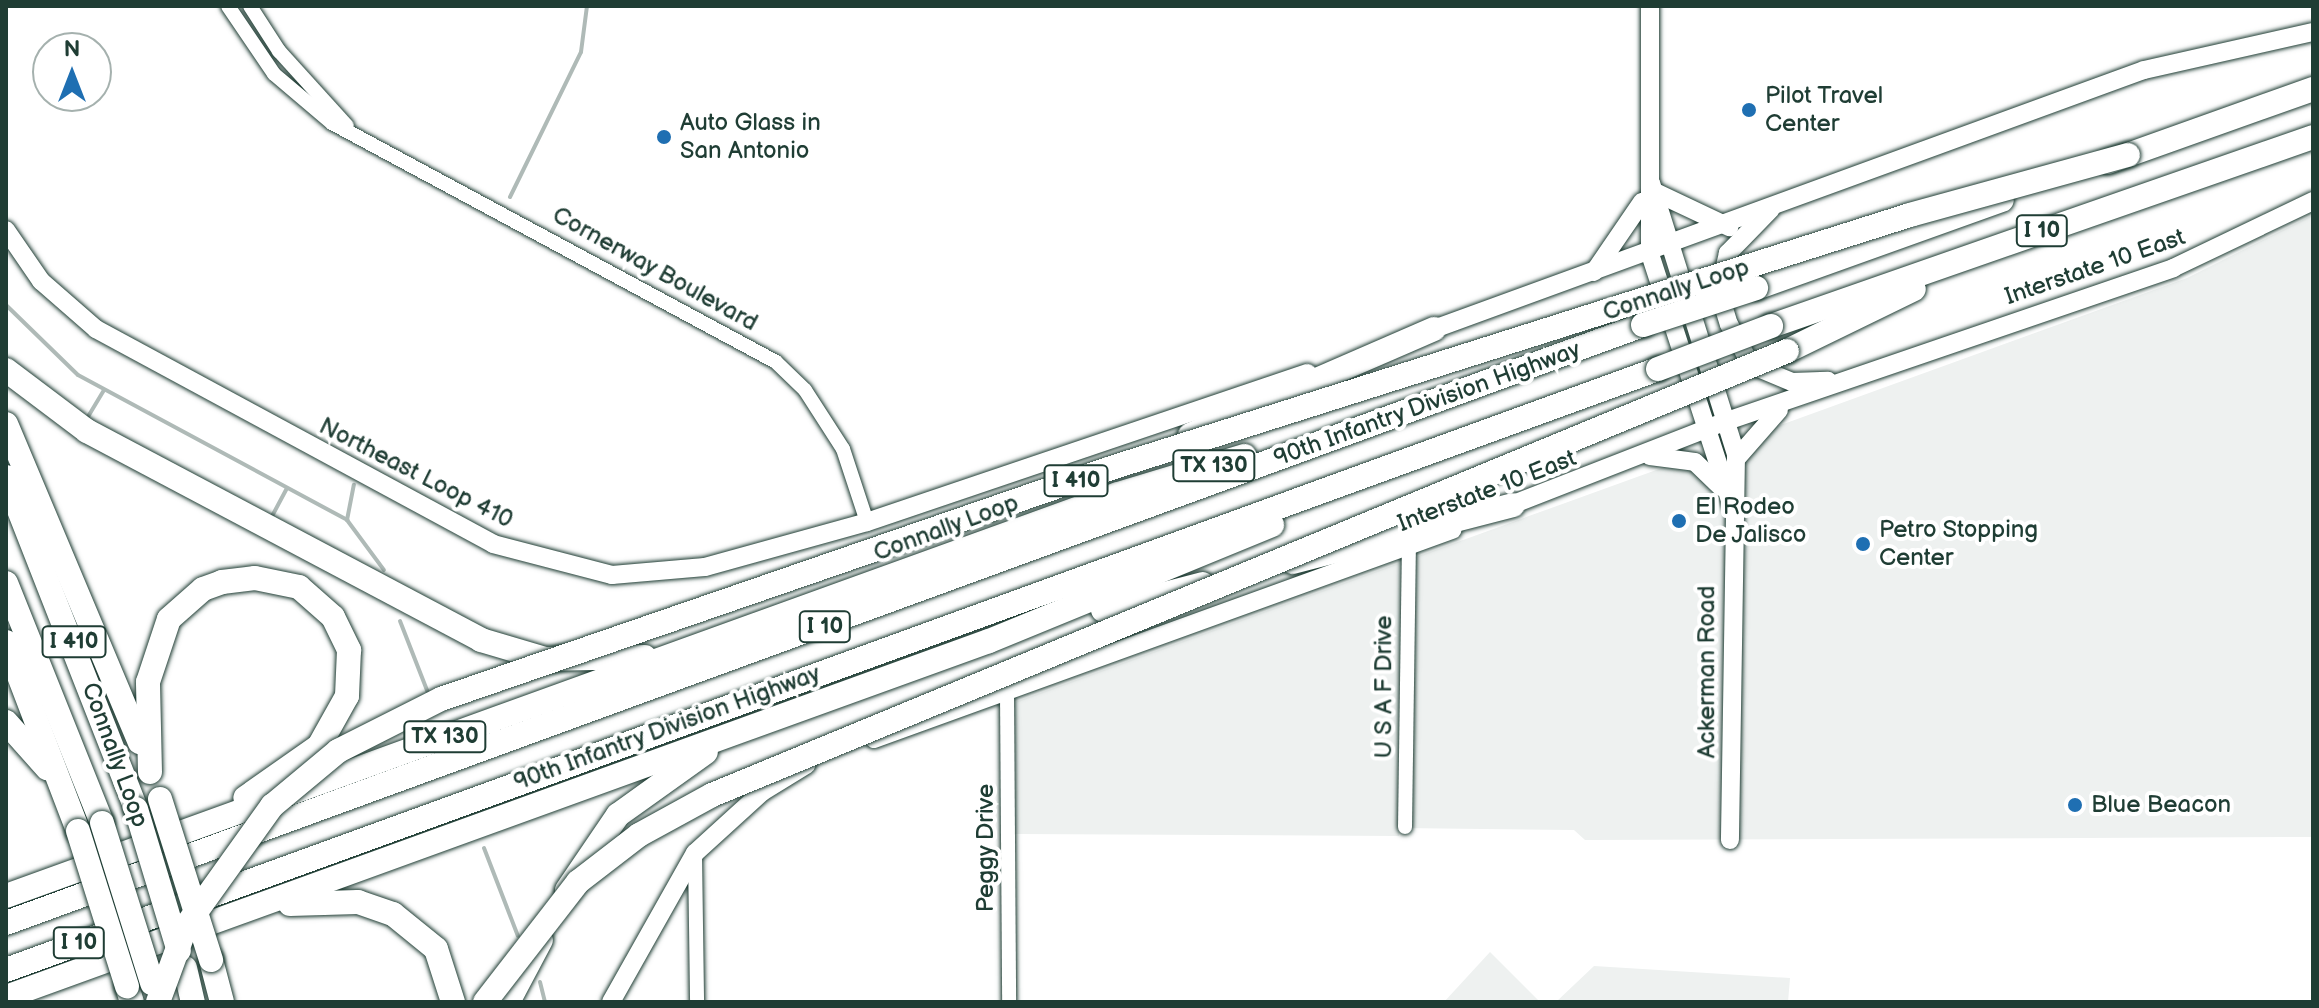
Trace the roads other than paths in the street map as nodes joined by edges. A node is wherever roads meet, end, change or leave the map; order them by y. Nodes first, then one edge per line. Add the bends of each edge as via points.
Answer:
1 (228, 6) edge
2 (250, 6) edge
3 (1650, 6) edge
4 (2313, 32) edge
5 (2313, 88) edge
6 (347, 126) junction
7 (2313, 137) edge
8 (2128, 155) junction
9 (1651, 191) junction
10 (1782, 199) junction
11 (2313, 201) edge
12 (1729, 227) junction
13 (6, 230) edge
14 (1669, 248) junction
15 (1650, 254) junction
16 (1974, 255) junction
17 (1592, 275) junction
18 (1434, 329) junction
19 (6, 370) edge
20 (1510, 374) junction
21 (1847, 381) junction
22 (1799, 397) junction
23 (1727, 421) junction
24 (6, 424) edge
25 (1506, 425) junction
26 (1708, 428) junction
27 (1643, 455) junction
28 (1736, 459) junction
29 (6, 477) edge
30 (1727, 497) junction
31 (1513, 505) junction
32 (867, 522) junction
33 (1409, 548) junction
34 (921, 564) junction
35 (6, 583) edge
36 (989, 641) junction
37 (6, 642) edge
38 (686, 649) junction
39 (1007, 694) junction
40 (819, 701) junction
41 (6, 722) edge
42 (150, 772) junction
43 (69, 803) junction
44 (204, 824) junction
45 (1405, 827) dead end
46 (1730, 840) dead end
47 (695, 853) junction
48 (62, 875) junction
49 (6, 888) edge
50 (6, 896) edge
51 (221, 919) junction
52 (6, 923) edge
53 (6, 970) edge
54 (142, 996) edge
55 (6, 997) edge
56 (222, 999) edge
57 (193, 1002) edge
58 (453, 1002) edge
59 (485, 1002) edge
60 (508, 1002) edge
61 (611, 1002) edge
62 (697, 1002) edge
63 (1009, 1002) edge

1 - 6 street, Cornerway Boulevard via 274,74 332,123
2 - 6 street, Cornerway Boulevard via 279,51
3 - 9 main road, Ackerman Road
4 - 10 main road via 2144,70
5 - 8 highway, 90th Infantry Division Highway / I 10
6 - 32 street, Cornerway Boulevard via 776,362 805,390 843,449
7 - 16 highway, 90th Infantry Division Highway / I 10
8 - 20 highway, 90th Infantry Division Highway / I 10, bridge
8 - 54 highway, Connally Loop / I 410, bridge via 1910,215 1111,468 441,699 338,751 272,806
9 - 12 main road
9 - 14 main road, Ackerman Road
9 - 15 main road, Ackerman Road
9 - 17 main road
10 - 12 main road
10 - 21 main road via 1728,253 1719,292 1729,324 1751,365 1792,382
11 - 21 main road, Interstate 10 East via 2173,268
12 - 14 main road
13 - 32 main road, Northeast Loop 410 via 41,281 96,329 493,544 612,575 662,574
14 - 15 main road
14 - 23 main road, Ackerman Road
15 - 17 main road
15 - 26 main road, Ackerman Road
16 - 25 highway, 90th Infantry Division Highway / I 10, bridge
16 - 59 highway, bridge via 1787,351 712,795 639,835 578,882
17 - 18 main road
18 - 32 main road
18 - 34 highway via 1217,422
19 - 38 highway via 87,431 481,640 545,659
20 - 34 highway, TX 130 via 1118,494
20 - 52 highway, 90th Infantry Division Highway / I 10
21 - 22 main road, Interstate 10 East
22 - 23 main road, Interstate 10 East
22 - 28 main road via 1755,429
23 - 26 main road, Interstate 10 East
23 - 28 main road, Ackerman Road
24 - 42 highway via 113,666
25 - 36 highway
25 - 53 highway, 90th Infantry Division Highway / I 10
26 - 27 main road, Interstate 10 East
26 - 30 main road, Ackerman Road
27 - 30 main road via 1695,462
27 - 31 main road, Interstate 10 East
28 - 30 main road, Ackerman Road
29 - 57 highway, Connally Loop / I 410, bridge via 136,809
30 - 46 main road, Ackerman Road
31 - 33 main road, Interstate 10 East
31 - 36 highway
33 - 39 main road, Interstate 10 East
33 - 45 street, U S A F Drive
34 - 38 highway, TX 130
35 - 54 highway, Connally Loop / I 410, bridge via 102,823
36 - 40 highway
37 - 43 highway
38 - 44 highway, TX 130
39 - 47 main road, Interstate 10 East via 813,761 762,792
39 - 63 street, Peggy Drive
40 - 51 highway
40 - 60 highway via 683,763 618,815 576,873
41 - 43 highway
42 - 44 highway via 148,682 155,647 178,610 203,589 255,578 299,587 316,599 349,650 338,720 280,777
42 - 56 highway, bridge
43 - 54 highway, bridge
44 - 48 highway, TX 130
47 - 61 main road
47 - 62 street
48 - 49 highway, TX 130
48 - 50 highway
51 - 55 highway
51 - 58 highway via 306,900 378,908 436,949

